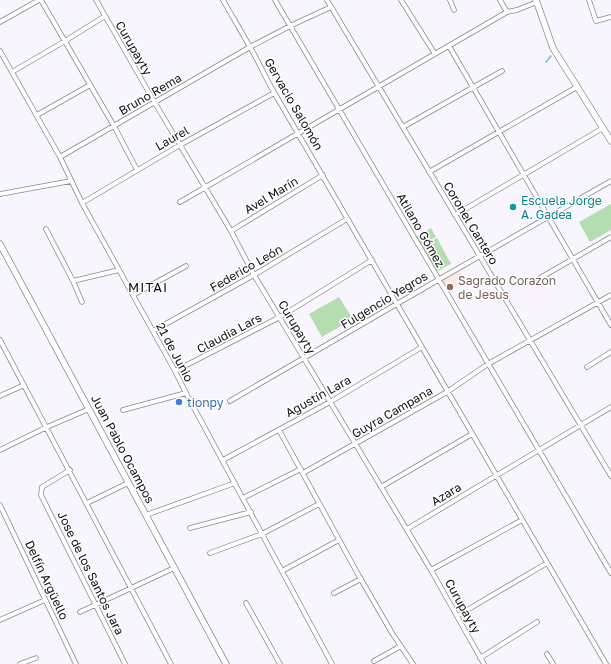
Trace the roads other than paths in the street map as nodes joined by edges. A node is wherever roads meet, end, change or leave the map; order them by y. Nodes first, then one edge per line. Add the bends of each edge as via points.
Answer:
1 (40, 0) edge
2 (96, 0) edge
3 (223, 0) edge
4 (275, 0) edge
5 (326, 0) edge
6 (401, 0) edge
7 (450, 0) edge
8 (500, 0) edge
9 (589, 0) edge
10 (536, 1) edge
11 (331, 7) junction
12 (454, 10) dead end
13 (507, 12) junction
14 (105, 16) junction
15 (611, 17) edge
16 (0, 22) edge
17 (290, 26) junction
18 (65, 41) junction
19 (449, 46) junction
20 (250, 47) junction
21 (0, 51) edge
22 (435, 54) junction
23 (502, 71) dead end
24 (12, 72) junction
25 (90, 85) junction
26 (379, 87) junction
27 (472, 87) junction
28 (577, 87) junction
29 (274, 93) junction
30 (155, 103) junction
31 (340, 110) junction
32 (37, 115) junction
33 (114, 126) junction
34 (403, 127) junction
35 (603, 128) junction
36 (499, 131) junction
37 (299, 133) junction
38 (611, 141) edge
39 (180, 145) junction
40 (60, 157) junction
41 (137, 170) junction
42 (429, 172) junction
43 (524, 174) junction
44 (323, 175) junction
45 (71, 181) junction
46 (611, 181) edge
47 (205, 188) junction
48 (0, 194) edge
49 (180, 202) dead end
50 (82, 203) junction
51 (455, 215) junction
52 (549, 217) junction
53 (347, 219) junction
54 (46, 229) dead end
55 (231, 231) junction
56 (611, 237) edge
57 (0, 244) edge
58 (479, 256) junction
59 (574, 259) junction
60 (372, 260) junction
61 (186, 266) dead end
62 (119, 270) junction
63 (254, 275) junction
64 (540, 278) dead end
65 (74, 280) junction
66 (438, 280) junction
67 (133, 295) junction
68 (611, 295) edge
69 (82, 302) dead end
70 (598, 302) junction
71 (398, 304) junction
72 (280, 317) junction
73 (611, 324) edge
74 (153, 331) junction
75 (0, 340) edge
76 (529, 341) junction
77 (422, 347) junction
78 (611, 352) edge
79 (304, 358) junction
80 (488, 364) junction
81 (586, 367) dead end
82 (175, 371) junction
83 (24, 385) junction
84 (447, 392) junction
85 (186, 393) junction
86 (0, 396) edge
87 (230, 401) dead end
88 (330, 402) junction
89 (611, 407) edge
90 (89, 410) junction
91 (123, 410) dead end
92 (580, 426) junction
93 (47, 428) junction
94 (279, 430) junction
95 (472, 434) junction
96 (355, 444) junction
97 (0, 450) edge
98 (538, 450) junction
99 (223, 460) junction
100 (611, 465) edge
101 (606, 468) junction
102 (70, 470) junction
103 (302, 471) junction
104 (496, 476) junction
105 (611, 476) edge
106 (128, 482) junction
107 (235, 483) junction
108 (381, 487) junction
109 (243, 498) junction
110 (87, 504) junction
111 (319, 504) junction
112 (0, 505) edge
113 (1, 511) edge
114 (251, 512) junction
115 (146, 515) junction
116 (522, 520) junction
117 (190, 528) dead end
118 (407, 529) junction
119 (262, 534) junction
120 (339, 540) junction
121 (210, 553) dead end
122 (547, 563) junction
123 (174, 568) junction
124 (431, 570) junction
125 (282, 571) junction
126 (611, 573) edge
127 (361, 579) junction
128 (131, 589) junction
129 (334, 593) dead end
130 (46, 600) junction
131 (246, 603) dead end
132 (96, 604) junction
133 (80, 612) dead end
134 (457, 616) junction
135 (0, 620) edge
136 (537, 622) dead end
137 (401, 646) junction
138 (547, 654) dead end
139 (36, 658) dead end
140 (480, 658) junction
141 (374, 661) dead end
142 (20, 664) edge
143 (76, 664) edge
144 (125, 664) edge
145 (171, 664) edge
146 (226, 664) edge
147 (280, 664) edge
148 (332, 664) edge
149 (413, 664) edge
150 (484, 664) edge
151 (553, 664) edge
152 (606, 664) edge

1 - 16 street
1 - 18 street
2 - 14 street, Curupayty
3 - 20 street, Gervacio Salomón
4 - 17 street, Atilano Gómez
5 - 11 street, Coronel Cantero
6 - 22 street
7 - 12 street
8 - 13 street
9 - 15 street via 595,19 599,21
10 - 13 street
10 - 28 street via 553,48
11 - 17 street, Bruno Rema
11 - 26 street, Coronel Cantero
13 - 19 street
14 - 18 street
14 - 30 street, Curupayty
17 - 20 street, Bruno Rema
17 - 31 street, Atilano Gómez
18 - 24 street
18 - 25 street
19 - 22 street
19 - 27 street
20 - 29 street, Gervacio Salomón
20 - 30 street, Bruno Rema
21 - 24 street, 21 de Junio
22 - 26 street
23 - 27 street
24 - 32 street, 21 de Junio
25 - 32 street
25 - 33 street
26 - 31 street
26 - 34 street, Coronel Cantero
27 - 34 street
27 - 36 street
28 - 35 street
28 - 36 street
29 - 37 street, Gervacio Salomón
29 - 39 street, Laurel
30 - 33 street, Bruno Rema
30 - 39 street, Curupayty
31 - 37 street
31 - 66 street, Atilano Gómez
32 - 40 street, 21 de Junio
33 - 40 street, Bruno Rema
33 - 41 street
34 - 42 street, Coronel Cantero
35 - 38 street
35 - 43 street
36 - 42 street
36 - 43 street
37 - 44 street, Gervacio Salomón
37 - 47 street
39 - 41 street, Laurel
39 - 47 street, Curupayty
40 - 45 street, 21 de Junio
41 - 50 street, Laurel
42 - 51 street, Coronel Cantero
43 - 51 street
43 - 52 street
44 - 53 street, Gervacio Salomón
44 - 55 street, Avel Marín
45 - 48 street
45 - 50 street, 21 de Junio
46 - 52 street, Fulgencio Yegros
47 - 49 street
47 - 55 street, Curupayty
50 - 62 street, 21 de Junio
51 - 58 street, Coronel Cantero
52 - 58 street, Fulgencio Yegros
52 - 59 street
53 - 60 street, Gervacio Salomón
53 - 63 street, Federico León
54 - 65 street
55 - 63 street, Curupayty
56 - 59 street
57 - 90 street, Juan Pablo Ocampos
58 - 66 street, Fulgencio Yegros
58 - 76 street, Coronel Cantero
59 - 64 street
59 - 70 street
60 - 71 street, Gervacio Salomón
60 - 72 street, Claudia Lars
61 - 67 street
62 - 65 street
62 - 67 street, 21 de Junio
63 - 72 street, Curupayty
63 - 74 street, Federico León
65 - 69 street
66 - 71 street, Fulgencio Yegros
66 - 80 street, Atilano Gómez
67 - 74 street, 21 de Junio
68 - 70 street, Guyra Campana
70 - 73 street
70 - 76 street, Guyra Campana
71 - 77 street, Gervacio Salomón
71 - 79 street, Fulgencio Yegros
72 - 79 street, Curupayty
72 - 82 street, Claudia Lars
74 - 82 street, 21 de Junio
75 - 83 street
76 - 80 street, Guyra Campana
76 - 92 street, Coronel Cantero
77 - 84 street, Gervacio Salomón
77 - 88 street, Agustín Lara
78 - 81 street
79 - 87 street, Fulgencio Yegros
79 - 88 street, Curupayty
80 - 84 street, Guyra Campana
80 - 98 street, Atilano Gómez
82 - 85 street, 21 de Junio
83 - 86 street
83 - 93 street
84 - 95 street, Gervacio Salomón
84 - 96 street, Guyra Campana
85 - 91 street
85 - 99 street, 21 de Junio
88 - 94 street, Agustín Lara
88 - 96 street, Curupayty
89 - 92 street
90 - 93 street
90 - 106 street, Juan Pablo Ocampos
92 - 98 street
92 - 101 street, Coronel Cantero
93 - 97 street
93 - 102 street
94 - 99 street, Agustín Lara
94 - 103 street
95 - 104 street, Gervacio Salomón
95 - 108 street
96 - 103 street, Guyra Campana
96 - 108 street, Curupayty
98 - 104 street, Azara
98 - 126 street, Atilano Gómez
99 - 107 street, 21 de Junio
100 - 101 street
101 - 105 street, Coronel Cantero
102 - 110 street
102 - 132 street, Jose de los Santos Jara via 42,487 41,495
103 - 109 street, Guyra Campana
103 - 111 street
104 - 116 street, Gervacio Salomón
104 - 118 street, Azara
106 - 110 street
106 - 115 street, Juan Pablo Ocampos
107 - 109 street, 21 de Junio
107 - 115 street
108 - 118 street, Curupayty
109 - 114 street, 21 de Junio
110 - 128 street
111 - 119 street
111 - 120 street
112 - 113 street, Delfín Argüello
113 - 130 street, Delfín Argüello
114 - 117 street
114 - 119 street, 21 de Junio
115 - 123 street, Juan Pablo Ocampos
116 - 122 street, Gervacio Salomón
116 - 124 street
118 - 124 street, Curupayty
119 - 121 street
119 - 125 street, 21 de Junio
120 - 125 street
120 - 127 street
122 - 134 street
122 - 152 street, Gervacio Salomón
123 - 128 street
123 - 146 street, Juan Pablo Ocampos
124 - 134 street, Curupayty
125 - 148 street, 21 de Junio
127 - 129 street
127 - 137 street
128 - 132 street
128 - 145 street
130 - 135 street
130 - 143 street, Delfín Argüello
131 - 147 street
132 - 133 street
132 - 144 street, Jose de los Santos Jara
134 - 140 street, Curupayty
136 - 140 street
137 - 141 street
137 - 149 street
138 - 151 street
139 - 142 street
140 - 150 street, Curupayty

